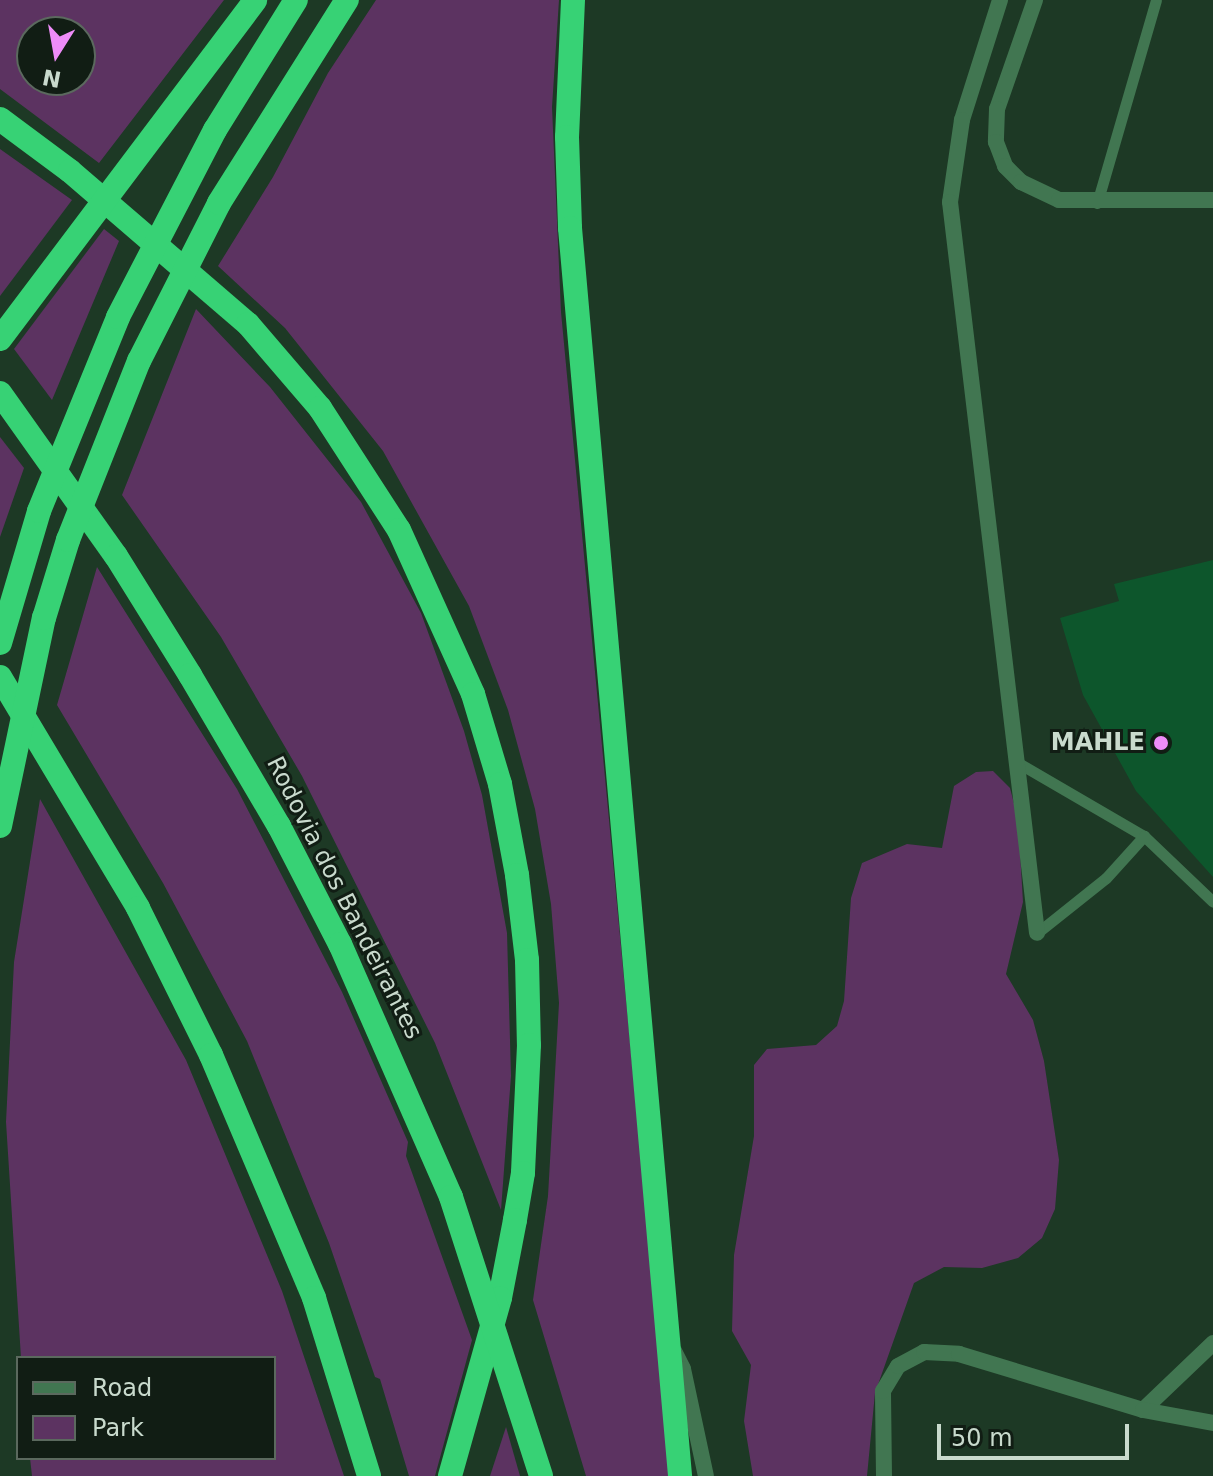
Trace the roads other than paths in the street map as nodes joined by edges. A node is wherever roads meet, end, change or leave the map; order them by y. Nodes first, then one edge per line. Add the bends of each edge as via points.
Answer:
1 (255, 0) edge
2 (296, 0) edge
3 (347, 0) edge
4 (573, 0) edge
5 (1000, 0) edge
6 (1035, 0) edge
7 (1156, 0) edge
8 (0, 119) edge
9 (1213, 200) edge
10 (1097, 203) junction
11 (0, 339) edge
12 (0, 393) edge
13 (0, 643) edge
14 (0, 677) edge
15 (1014, 761) junction
16 (0, 826) edge
17 (1144, 836) junction
18 (1213, 902) edge
19 (1037, 933) joint
20 (665, 1334) junction
21 (1213, 1343) edge
22 (1143, 1410) junction
23 (1213, 1423) edge
24 (369, 1476) edge
25 (450, 1476) edge
26 (541, 1476) edge
27 (680, 1476) edge
28 (706, 1476) edge
29 (884, 1476) edge

1 - 11 highway
2 - 13 highway via 215,130 118,317 39,511
3 - 16 highway via 219,203 133,374 48,605
4 - 20 highway via 567,137 570,228 650,1090
5 - 15 street via 962,120 950,202
6 - 10 street via 997,109 996,142 1005,166 1021,182 1059,200
7 - 10 lane
8 - 25 highway via 70,171 237,314 320,408 399,530 473,694 500,784 527,960 523,1173 500,1298
9 - 10 street
12 - 26 highway, Rodovia dos Bandeirantes via 116,556 279,826 404,1080 491,1312
14 - 24 highway via 138,908 277,1203
15 - 17 lane
15 - 19 street
17 - 18 lane
17 - 19 lane via 1106,878
20 - 27 highway
20 - 28 street via 683,1369
21 - 22 street
22 - 23 street
22 - 29 street via 959,1354 924,1352 898,1366 883,1391

